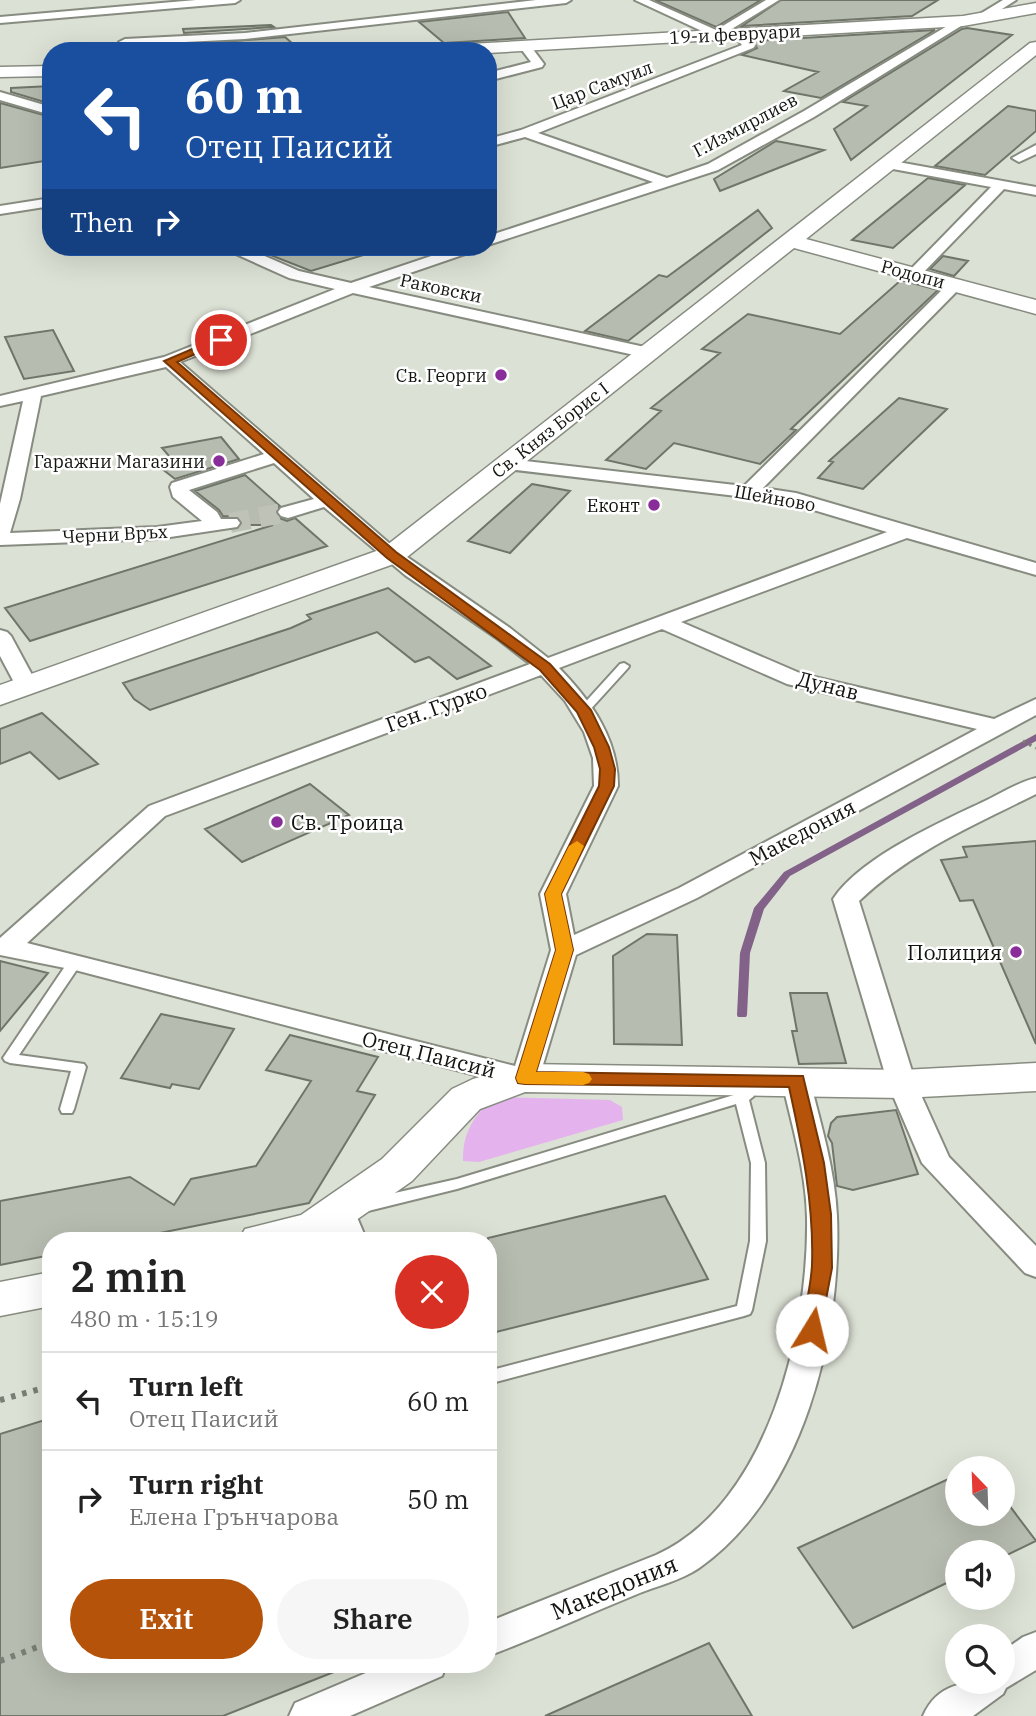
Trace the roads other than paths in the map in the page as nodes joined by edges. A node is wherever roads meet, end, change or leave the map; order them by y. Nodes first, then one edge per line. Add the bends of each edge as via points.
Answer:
1 (235, 0) edge
2 (566, 0) edge
3 (640, 0) edge
4 (774, 0) edge
5 (1011, 0) edge
6 (1036, 8) edge
7 (984, 16) junction
8 (0, 20) edge
9 (963, 21) junction
10 (130, 25) edge
11 (737, 33) junction
12 (717, 35) junction
13 (525, 46) junction
14 (1036, 47) edge
15 (497, 48) edge
16 (42, 71) edge
17 (0, 72) edge
18 (497, 75) edge
19 (0, 96) edge
20 (42, 108) edge
21 (526, 133) junction
22 (497, 141) edge
23 (1036, 149) edge
24 (1019, 158) dead end
25 (887, 164) junction
26 (669, 183) junction
27 (1001, 185) junction
28 (1036, 191) edge
29 (42, 203) edge
30 (0, 209) edge
31 (498, 223) dead end
32 (517, 232) junction
33 (497, 238) edge
34 (790, 241) junction
35 (252, 256) edge
36 (445, 256) edge
37 (914, 274) junction
38 (955, 285) junction
39 (351, 288) junction
40 (1036, 307) edge
41 (648, 353) junction
42 (169, 361) junction
43 (33, 394) junction
44 (2, 396) edge
45 (278, 456) junction
46 (507, 464) junction
47 (749, 492) junction
48 (329, 500) junction
49 (288, 512) tunnel mouth
50 (907, 531) junction
51 (0, 533) edge
52 (0, 539) edge
53 (392, 555) junction
54 (1036, 569) edge
55 (665, 623) junction
56 (0, 636) edge
57 (624, 666) dead end
58 (545, 667) junction
59 (27, 686) junction
60 (0, 696) edge
61 (1036, 706) edge
62 (584, 710) junction
63 (998, 727) junction
64 (1036, 785) edge
65 (3, 947) edge
66 (564, 950) junction
67 (75, 962) junction
68 (1036, 1077) edge
69 (525, 1078) junction
70 (796, 1081) junction
71 (902, 1084) junction
72 (741, 1097) junction
73 (67, 1109) dead end
74 (346, 1226) edge
75 (297, 1232) edge
76 (1036, 1265) edge
77 (42, 1291) edge
78 (0, 1299) edge
79 (497, 1376) edge
80 (497, 1633) edge
81 (1036, 1648) edge
82 (1015, 1663) edge
83 (408, 1673) edge
84 (973, 1694) edge
85 (308, 1716) edge
86 (942, 1716) edge

1 - 10 street
2 - 10 street via 241,31
3 - 12 street
4 - 12 street
5 - 7 street
6 - 7 street, 19-и февруари
7 - 9 street, 19-и февруари
8 - 10 street
9 - 11 street, 19-и февруари
9 - 26 street, Г.Измирлиев via 713,167
11 - 12 street, 19-и февруари
11 - 21 street, Цар Самуил via 749,46
12 - 13 street, 19-и февруари
13 - 15 street, 19-и февруари
13 - 18 street via 538,64
14 - 25 street, Св. Княз Борис I
16 - 17 street
19 - 20 street
21 - 22 street, Цар Самуил
21 - 26 street
23 - 24 street
25 - 27 street
25 - 34 street, Св. Княз Борис I
26 - 32 street, Г.Измирлиев
27 - 28 street
27 - 37 street
29 - 30 street
31 - 32 street
32 - 33 street, Г.Измирлиев
34 - 37 street, Родопи
34 - 41 street, Св. Княз Борис I
35 - 39 street, Раковски via 294,275
36 - 39 street
37 - 38 street, Родопи
38 - 40 street, Родопи
38 - 47 street
39 - 41 street, Раковски
39 - 42 street
41 - 46 street, Св. Княз Борис I
42 - 43 street
42 - 45 street
43 - 44 street
43 - 51 street
45 - 48 street
45 - 52 street, Черни Връх via 179,487 180,493 222,525 157,533
46 - 47 street, Шейново
46 - 53 street, Св. Княз Борис I
47 - 50 street, Шейново via 789,497
48 - 49 street
48 - 53 street
50 - 54 street, Шейново
50 - 55 street, Ген. Гурко
53 - 58 street
53 - 59 street, Св. Княз Борис I
55 - 58 street, Ген. Гурко
55 - 63 street, Дунав via 795,679
56 - 59 street
57 - 62 lane
58 - 62 street
58 - 65 street, Ген. Гурко via 157,811
59 - 60 street, Св. Княз Борис I
61 - 63 street, Македония
62 - 66 street via 608,769 606,786 553,894
63 - 66 street, Македония via 688,893
64 - 71 street via 903,853 845,899
65 - 67 street, Отец Паисий
66 - 69 street
67 - 69 street, Отец Паисий
67 - 73 lane via 10,1058 79,1067
68 - 71 street, Отец Паисий
69 - 70 street, Отец Паисий
69 - 74 street via 466,1099
70 - 71 street, Отец Паисий
70 - 72 lane
70 - 80 street, Македония via 815,1163 822,1268 800,1383 783,1432 756,1484 724,1525 688,1557
71 - 76 street via 937,1163
72 - 74 lane via 457,1185
72 - 79 lane via 758,1163 758,1241 744,1310
74 - 75 street
77 - 78 street
81 - 82 street
83 - 85 street
84 - 86 street

